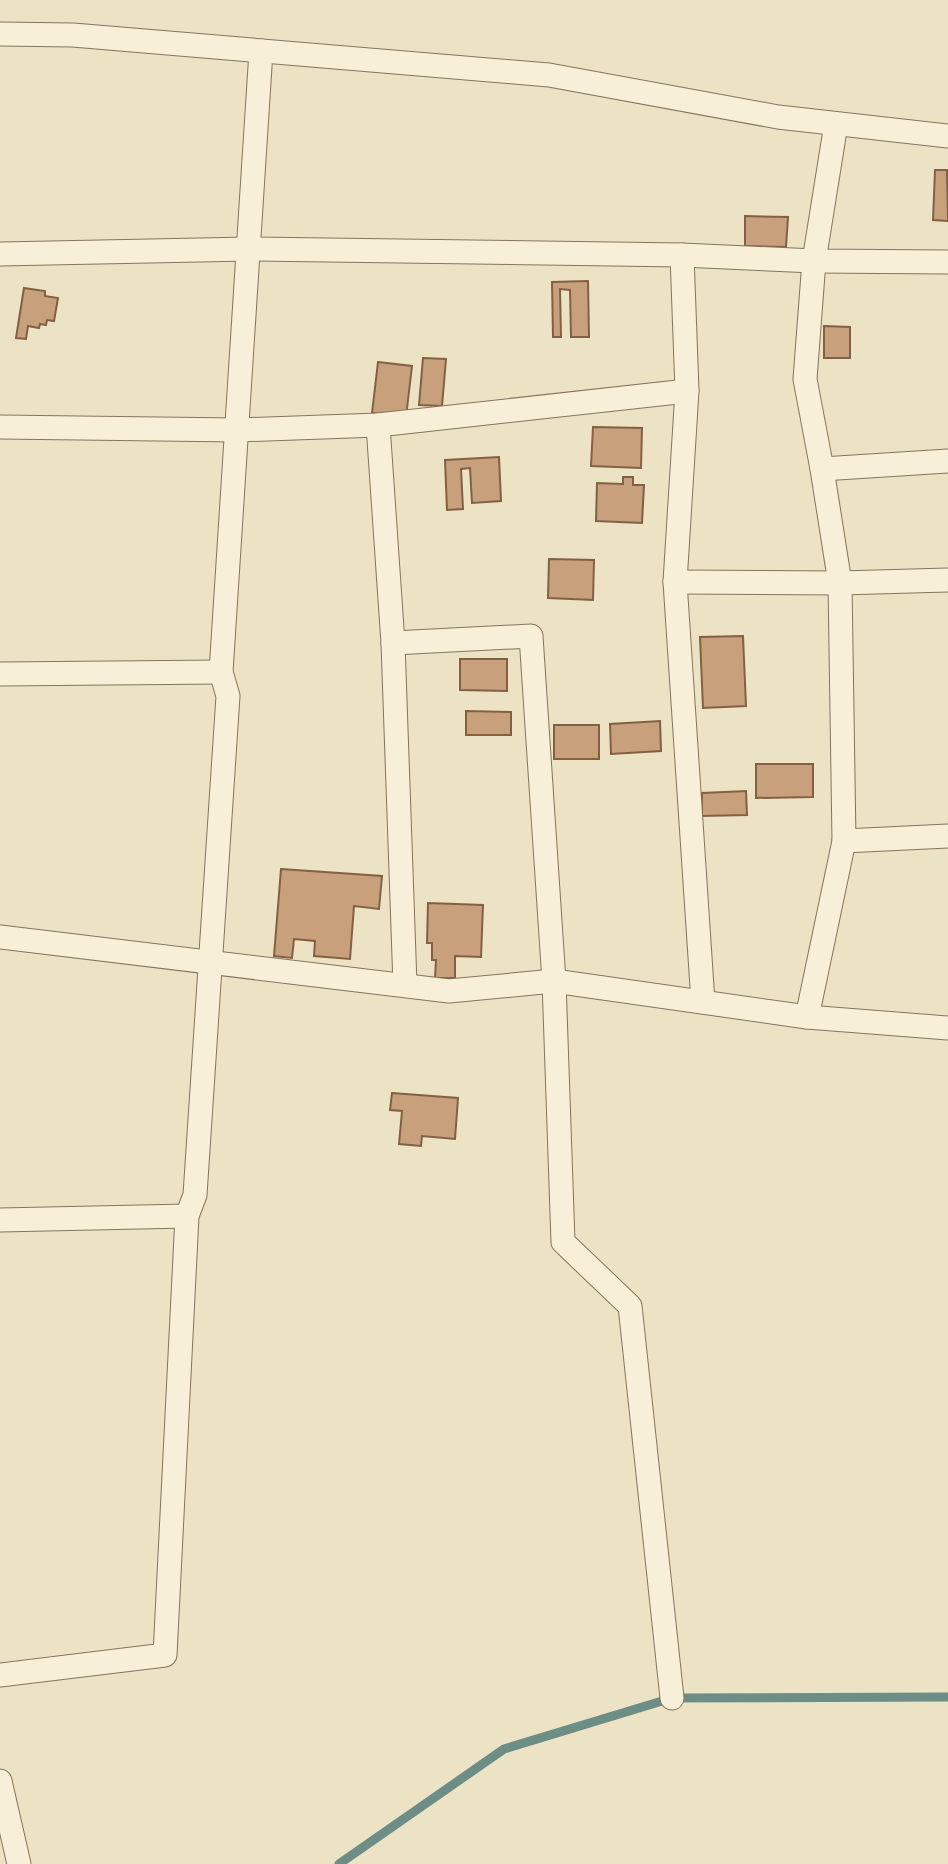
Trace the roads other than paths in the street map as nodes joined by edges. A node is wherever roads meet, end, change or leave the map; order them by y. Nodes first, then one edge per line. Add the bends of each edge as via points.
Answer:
1 (0, 34) edge
2 (261, 51) junction
3 (836, 124) junction
4 (948, 136) edge
5 (249, 249) junction
6 (0, 254) edge
7 (682, 255) junction
8 (814, 261) junction
9 (948, 262) edge
10 (687, 391) junction
11 (378, 425) junction
12 (0, 427) edge
13 (238, 430) junction
14 (948, 461) edge
15 (822, 469) junction
16 (948, 580) edge
17 (675, 582) junction
18 (840, 583) junction
19 (393, 643) junction
20 (221, 672) junction
21 (0, 674) edge
22 (948, 836) edge
23 (844, 841) junction
24 (0, 937) edge
25 (210, 962) junction
26 (554, 981) junction
27 (405, 985) junction
28 (703, 1002) junction
29 (807, 1017) junction
30 (948, 1028) edge
31 (187, 1216) junction
32 (0, 1220) edge
33 (0, 1675) edge
34 (672, 1698) dead end
35 (0, 1780) edge
36 (18, 1858) edge

1 - 2 street
2 - 3 street via 549,75
2 - 5 street
3 - 4 street
3 - 8 street
5 - 6 street
5 - 7 street
5 - 13 street
7 - 8 street
7 - 10 street
8 - 9 street
8 - 15 street via 805,379
10 - 11 street
10 - 17 street
11 - 13 street
11 - 19 street
12 - 13 street
13 - 20 street
14 - 15 street
15 - 18 street
16 - 18 street
17 - 18 street
17 - 28 street
18 - 23 street
19 - 26 street via 531,636
19 - 27 street
20 - 21 street
20 - 25 street via 228,696
22 - 23 street
23 - 29 street
24 - 25 street
25 - 27 street
25 - 31 street via 195,1195
26 - 27 street via 449,991
26 - 28 street
26 - 34 street via 563,1242 630,1306
28 - 29 street
29 - 30 street
31 - 32 street
31 - 33 street via 165,1655
35 - 36 street

